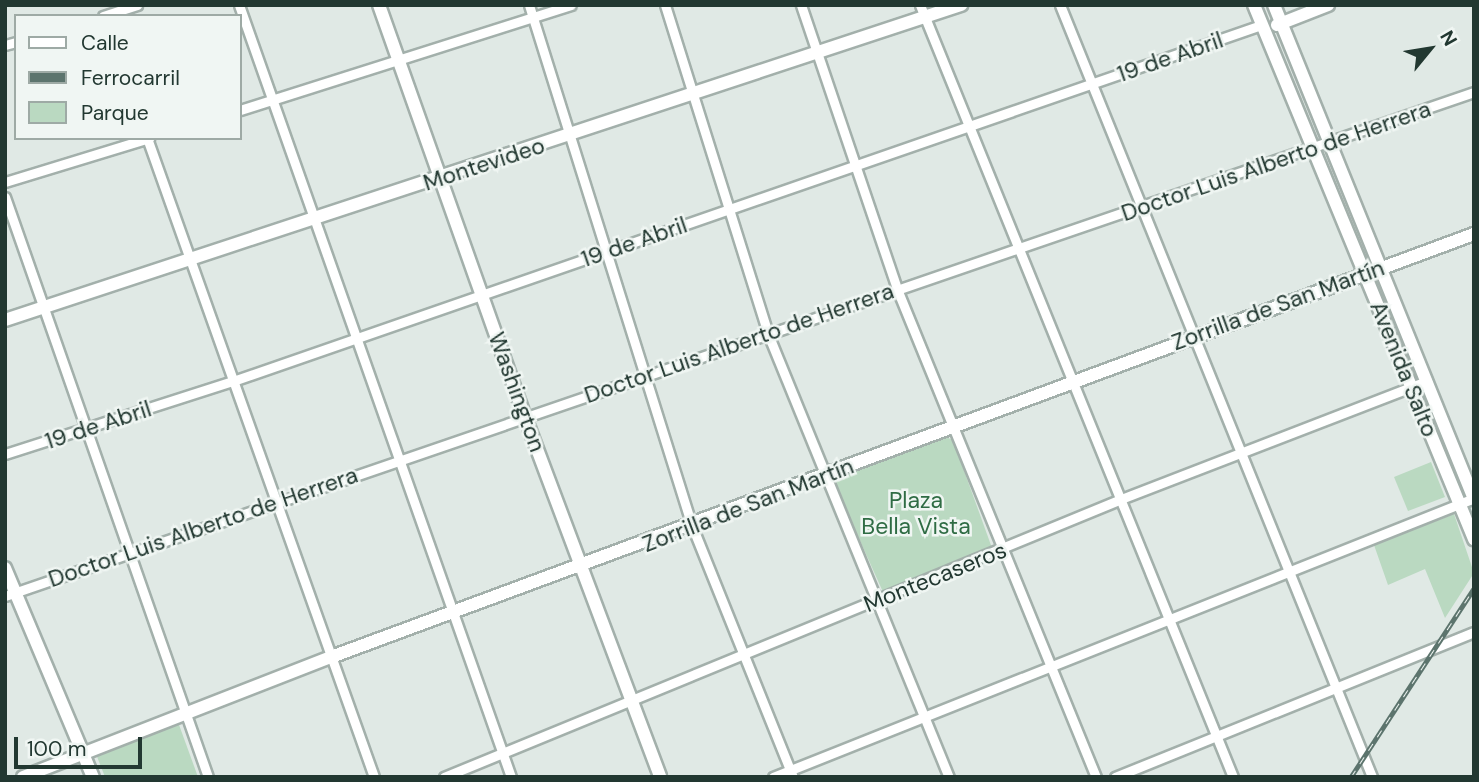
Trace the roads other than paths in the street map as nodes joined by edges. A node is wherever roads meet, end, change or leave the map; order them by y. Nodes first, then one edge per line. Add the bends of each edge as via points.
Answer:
1 (137, 5) edge
2 (239, 5) edge
3 (379, 5) edge
4 (529, 5) edge
5 (570, 5) edge
6 (665, 5) edge
7 (801, 5) edge
8 (961, 5) edge
9 (1060, 5) edge
10 (1254, 5) edge
11 (1328, 5) edge
12 (1274, 6) edge
13 (923, 11) edge
14 (109, 14) edge
15 (534, 17) junction
16 (1280, 21) junction
17 (1261, 25) junction
18 (1267, 39) junction
19 (818, 52) junction
20 (398, 60) junction
21 (1306, 82) junction
22 (1092, 84) junction
23 (1289, 88) junction
24 (1474, 92) edge
25 (695, 93) junction
26 (272, 100) junction
27 (242, 109) edge
28 (969, 126) junction
29 (572, 135) junction
30 (142, 140) edge
31 (149, 140) edge
32 (1331, 143) junction
33 (1314, 149) junction
34 (856, 165) junction
35 (441, 178) junction
36 (5, 182) edge
37 (5, 197) edge
38 (729, 209) junction
39 (1142, 209) junction
40 (315, 220) junction
41 (1474, 234) edge
42 (1018, 249) junction
43 (609, 251) junction
44 (190, 261) junction
45 (1381, 267) junction
46 (1364, 273) junction
47 (897, 289) junction
48 (482, 294) junction
49 (43, 308) junction
50 (5, 320) edge
51 (768, 334) junction
52 (1194, 335) junction
53 (356, 337) junction
54 (647, 375) junction
55 (233, 381) junction
56 (1072, 381) junction
57 (1427, 381) junction
58 (1412, 388) junction
59 (525, 417) junction
60 (954, 428) junction
61 (86, 430) junction
62 (1242, 452) junction
63 (5, 454) edge
64 (399, 460) junction
65 (825, 477) junction
66 (1121, 499) junction
67 (1474, 499) edge
68 (276, 501) junction
69 (1459, 504) junction
70 (692, 526) junction
71 (1474, 539) edge
72 (1003, 549) junction
73 (130, 552) junction
74 (582, 567) junction
75 (5, 568) edge
76 (1289, 571) junction
77 (10, 594) edge
78 (877, 601) junction
79 (454, 615) junction
80 (1169, 619) junction
81 (1474, 632) edge
82 (743, 655) junction
83 (331, 657) junction
84 (1050, 666) junction
85 (1336, 688) junction
86 (631, 700) junction
87 (186, 713) junction
88 (924, 716) junction
89 (1217, 736) junction
90 (83, 752) junction
91 (502, 754) junction
92 (791, 774) edge
93 (23, 777) edge
94 (93, 777) edge
95 (208, 777) edge
96 (374, 777) edge
97 (444, 777) edge
98 (511, 777) edge
99 (660, 777) edge
100 (773, 777) edge
101 (949, 777) edge
102 (1096, 777) edge
103 (1115, 777) edge
104 (1233, 777) edge
105 (1372, 777) edge

1 - 14 street
2 - 26 street
3 - 20 street, Washington
4 - 15 street
5 - 15 street
6 - 25 street
7 - 19 street
8 - 13 street, Montevideo
9 - 22 street
10 - 17 street, Avenida Salto
11 - 16 street
12 - 16 street, Avenida Salto
12 - 17 street
13 - 19 street, Montevideo
13 - 28 street
15 - 20 street
15 - 29 street
16 - 18 street
16 - 21 street, Avenida Salto
17 - 18 street, Avenida Salto
17 - 22 street, 19 de Abril
18 - 23 street, Avenida Salto
19 - 25 street, Montevideo
19 - 34 street
20 - 26 street
20 - 35 street, Washington
21 - 23 street
21 - 32 street, Avenida Salto
22 - 28 street, 19 de Abril
22 - 39 street
23 - 33 street, Avenida Salto
24 - 32 street, Doctor Luis Alberto de Herrera
25 - 29 street, Montevideo
25 - 38 street
26 - 27 street
26 - 40 street
28 - 34 street, 19 de Abril
28 - 42 street
29 - 35 street, Montevideo
29 - 43 street
30 - 36 street
31 - 44 street
32 - 33 street, Doctor Luis Alberto de Herrera
32 - 45 street, Avenida Salto
33 - 39 street, Doctor Luis Alberto de Herrera
33 - 46 street, Avenida Salto
34 - 38 street, 19 de Abril
34 - 47 street
35 - 40 street, Montevideo
35 - 48 street, Washington
37 - 49 street
38 - 43 street, 19 de Abril
38 - 51 street
39 - 42 street, Doctor Luis Alberto de Herrera
39 - 52 street
40 - 44 street, Montevideo
40 - 53 street
41 - 45 street, Zorrilla de San Martín
42 - 47 street, Doctor Luis Alberto de Herrera
42 - 56 street
43 - 48 street, 19 de Abril
43 - 54 street
44 - 49 street, Montevideo
44 - 55 street
45 - 46 street, Zorrilla de San Martín
45 - 57 street, Avenida Salto
46 - 52 street, Zorrilla de San Martín
46 - 58 street, Avenida Salto
47 - 51 street, Doctor Luis Alberto de Herrera
47 - 60 street
48 - 53 street, 19 de Abril
48 - 59 street, Washington
49 - 50 street, Montevideo
49 - 61 street
51 - 54 street, Doctor Luis Alberto de Herrera
51 - 65 street
52 - 56 street, Zorrilla de San Martín
52 - 62 street
53 - 55 street, 19 de Abril
53 - 64 street
54 - 59 street, Doctor Luis Alberto de Herrera
54 - 70 street
55 - 61 street, 19 de Abril
55 - 68 street
56 - 60 street, Zorrilla de San Martín
56 - 66 street
57 - 58 street, Montecaseros
57 - 67 street, Avenida Salto
58 - 62 street, Montecaseros
58 - 69 street, Avenida Salto
59 - 64 street, Doctor Luis Alberto de Herrera
59 - 74 street, Washington
60 - 65 street, Zorrilla de San Martín
60 - 72 street
61 - 63 street, 19 de Abril
61 - 73 street
62 - 66 street, Montecaseros
62 - 76 street
64 - 68 street, Doctor Luis Alberto de Herrera
64 - 79 street
65 - 70 street, Zorrilla de San Martín
65 - 78 street
66 - 72 street, Montecaseros
66 - 80 street
67 - 69 street
68 - 73 street, Doctor Luis Alberto de Herrera
68 - 83 street
69 - 71 street, Avenida Salto
69 - 76 street
70 - 74 street, Zorrilla de San Martín
70 - 82 street
72 - 78 street, Montecaseros
72 - 84 street
73 - 77 street, Doctor Luis Alberto de Herrera
73 - 87 street
74 - 79 street, Zorrilla de San Martín
74 - 86 street, Washington
75 - 77 street
76 - 80 street
76 - 85 street
77 - 90 street
78 - 82 street, Montecaseros
78 - 88 street
79 - 83 street, Zorrilla de San Martín
79 - 91 street
80 - 84 street
80 - 89 street
81 - 85 street
82 - 86 street, Montecaseros
82 - 92 street
83 - 87 street, Zorrilla de San Martín
83 - 96 street
84 - 88 street
84 - 102 street
85 - 89 street
85 - 105 street
86 - 91 street, Montecaseros
86 - 99 street, Washington
87 - 90 street, Zorrilla de San Martín
87 - 95 street
88 - 92 street
88 - 101 street
89 - 103 street
89 - 104 street
90 - 93 street, Zorrilla de San Martín
90 - 94 street
91 - 97 street, Montecaseros
91 - 98 street
92 - 100 street

